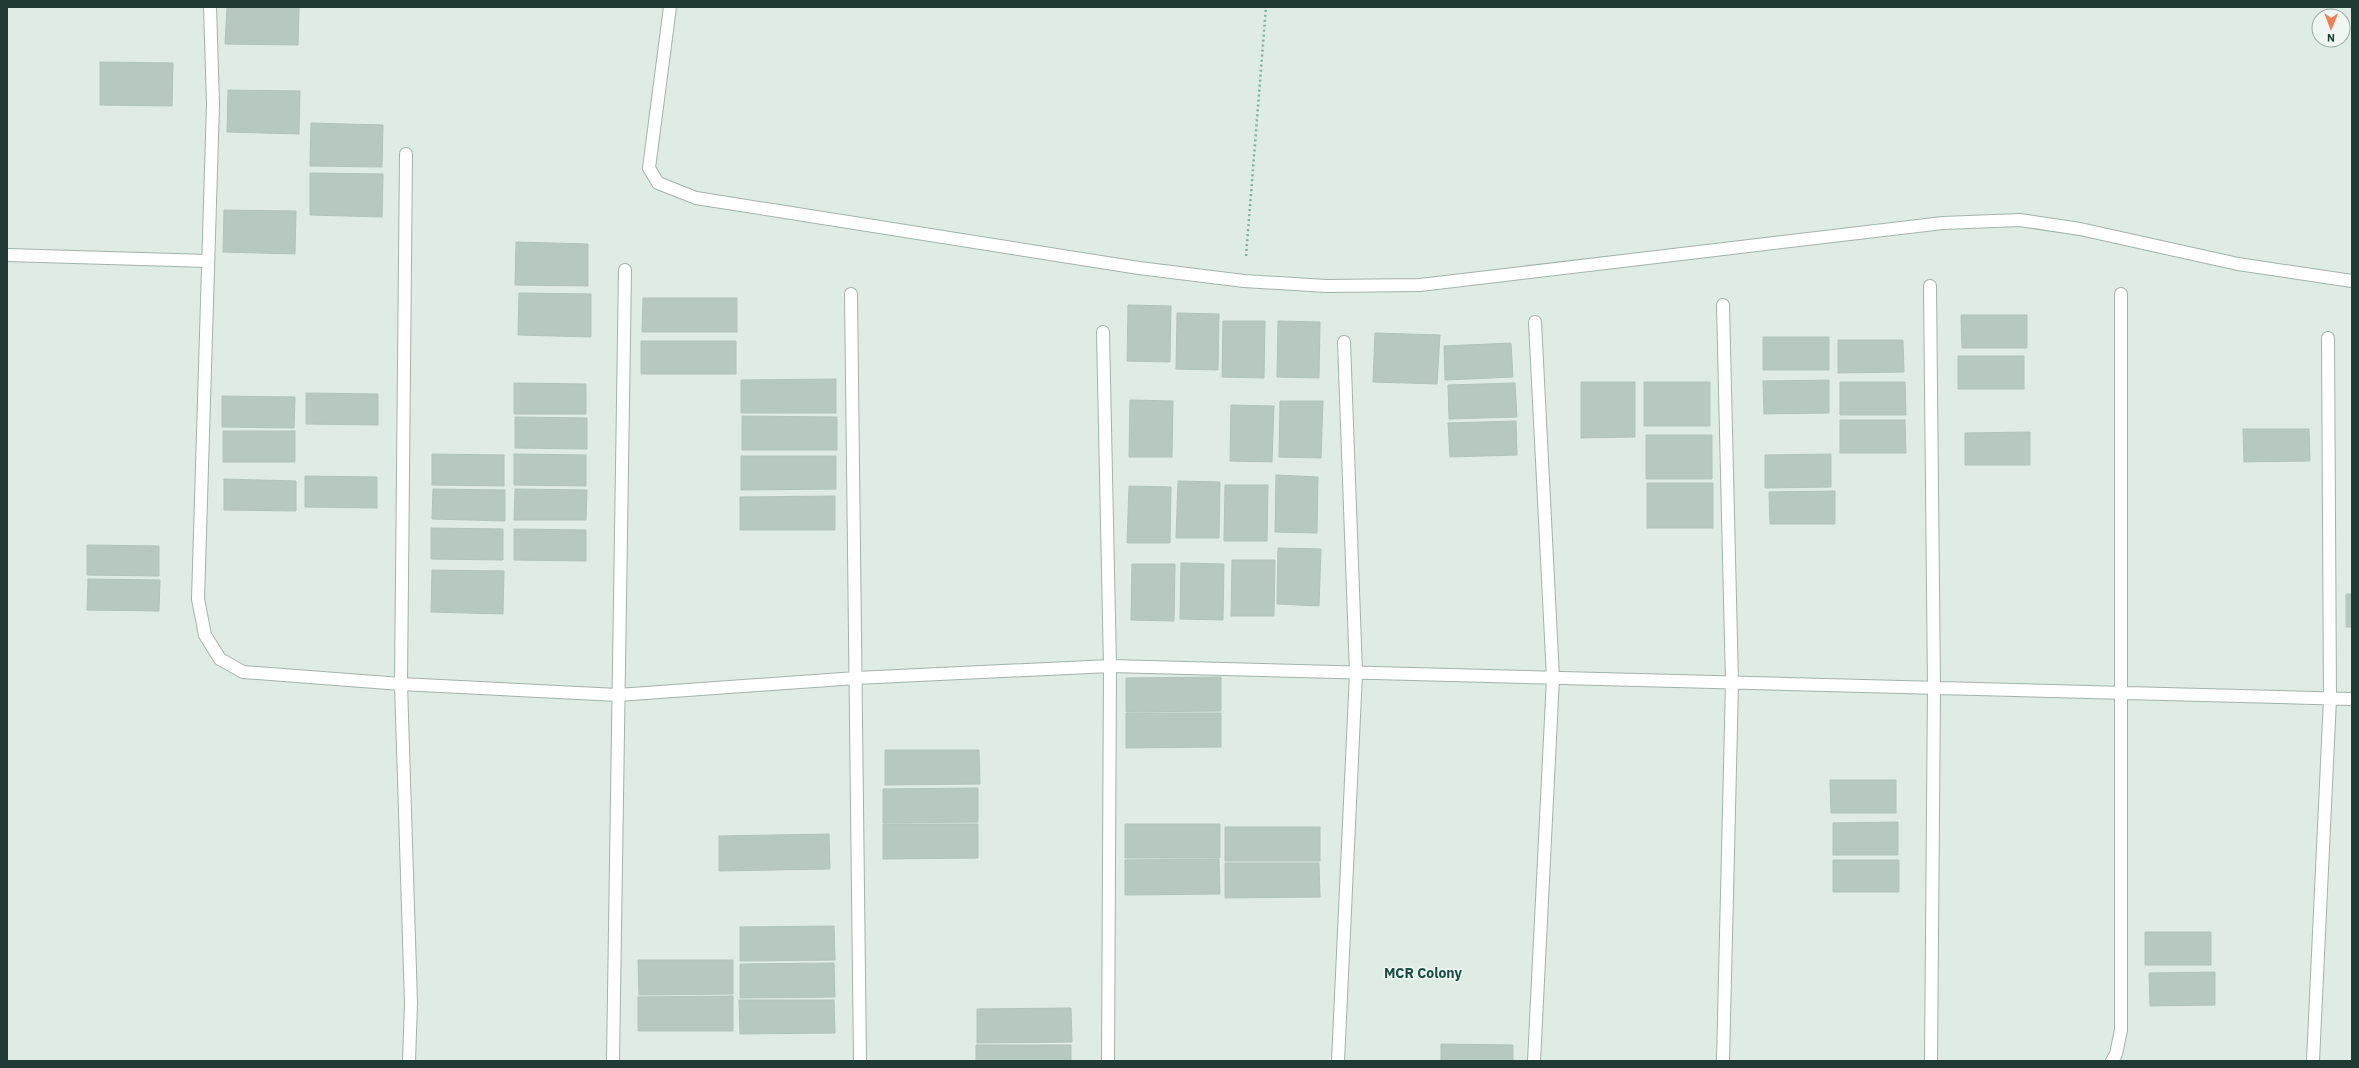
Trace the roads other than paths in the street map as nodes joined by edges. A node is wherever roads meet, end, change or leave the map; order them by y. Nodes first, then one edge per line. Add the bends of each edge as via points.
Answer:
1 (210, 7) edge
2 (670, 7) edge
3 (406, 154) dead end
4 (7, 255) edge
5 (208, 262) junction
6 (625, 270) dead end
7 (2352, 281) edge
8 (1930, 286) dead end
9 (851, 294) dead end
10 (2121, 294) dead end
11 (1723, 306) dead end
12 (1535, 322) dead end
13 (1103, 332) dead end
14 (2328, 338) dead end
15 (1344, 342) dead end
16 (1110, 666) junction
17 (1356, 673) junction
18 (856, 678) junction
19 (1553, 678) junction
20 (1732, 683) junction
21 (401, 684) junction
22 (1934, 688) junction
23 (2120, 693) junction
24 (618, 695) junction
25 (2330, 699) junction
26 (2352, 699) edge
27 (409, 1061) edge
28 (614, 1061) edge
29 (860, 1061) edge
30 (1108, 1061) edge
31 (1338, 1061) edge
32 (1534, 1061) edge
33 (1723, 1061) edge
34 (1931, 1061) edge
35 (2112, 1061) edge
36 (2313, 1061) edge

1 - 5 street via 213,104
2 - 7 street via 649,168 658,183 696,198 1139,268 1244,281 1326,286 1420,285 1943,223 2020,220 2080,229 2238,264
3 - 21 street
4 - 5 street
5 - 21 street via 198,599 205,635 220,659 243,672
6 - 24 street
8 - 22 street
9 - 18 street
10 - 23 street
11 - 20 street
12 - 19 street
13 - 16 street
14 - 25 street
15 - 17 street
16 - 17 street
16 - 18 street
16 - 30 street
17 - 19 street
17 - 31 street
18 - 24 street
18 - 29 street
19 - 20 street
19 - 32 street
20 - 22 street
20 - 33 street
21 - 24 street
21 - 27 street via 410,1003
22 - 23 street
22 - 34 street
23 - 25 street
23 - 35 street via 2121,1030
24 - 28 street
25 - 26 street
25 - 36 street

